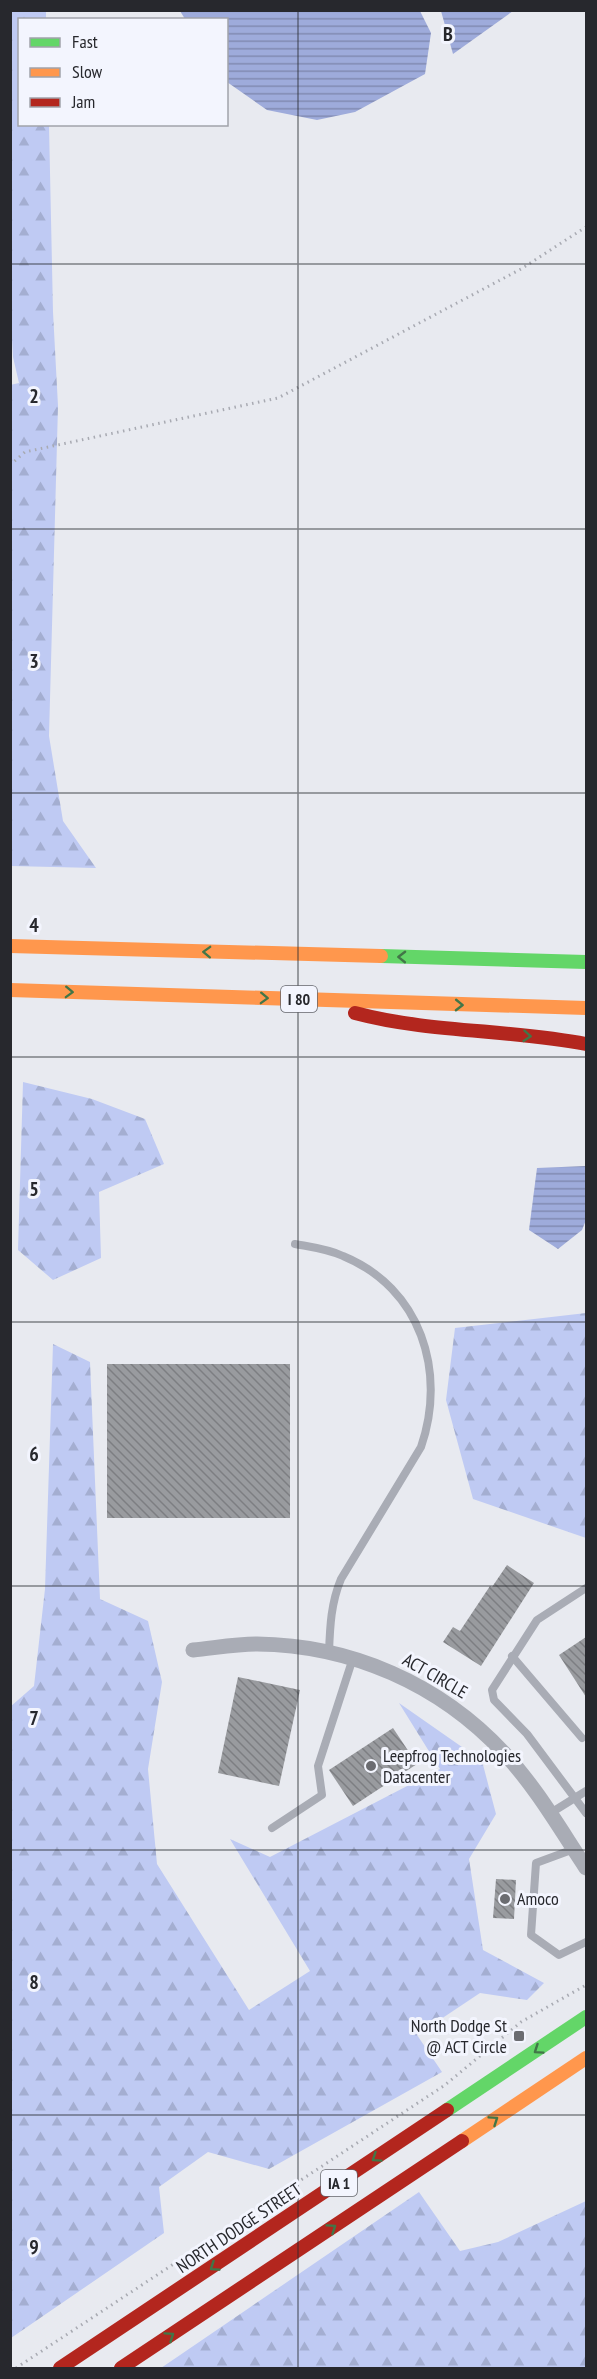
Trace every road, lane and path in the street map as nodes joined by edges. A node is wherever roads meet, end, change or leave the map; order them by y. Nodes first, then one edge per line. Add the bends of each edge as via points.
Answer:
1 (586, 228) edge
2 (10, 465) edge
3 (10, 946) edge
4 (586, 954) edge
5 (542, 961) junction
6 (586, 962) edge
7 (10, 990) edge
8 (305, 999) junction
9 (586, 1008) edge
10 (586, 1044) edge
11 (295, 1244) dead end
12 (586, 1588) edge
13 (193, 1650) dead end
14 (329, 1652) junction
15 (512, 1656) junction
16 (353, 1658) junction
17 (585, 1739) edge
18 (586, 1791) edge
19 (576, 1797) junction
20 (586, 1813) edge
21 (549, 1814) junction
22 (272, 1828) dead end
23 (574, 1849) junction
24 (586, 1868) edge
25 (586, 1942) edge
26 (586, 1985) edge
27 (586, 2017) edge
28 (586, 2058) edge
29 (16, 2368) edge
30 (60, 2368) edge
31 (121, 2368) edge

1 - 2 path via 520,269 278,398 25,452
5 -> 3 main road
4 - 5 main road
5 - 6 main road
7 -> 8 main road, I 80
8 -> 9 main road, I 80
8 -> 10 main road via 393,1023
11 - 14 lane via 344,1256 388,1286 412,1315 430,1362 428,1428 418,1454 341,1579 330,1617
12 - 15 lane via 537,1620
13 - 14 street, ACT CIRCLE via 255,1644
14 - 16 street, ACT CIRCLE
15 - 17 lane
15 - 19 lane via 492,1690 494,1700 527,1734
16 - 21 street, ACT CIRCLE via 395,1673 454,1708 506,1754
16 - 22 lane via 318,1766 322,1795
18 - 19 lane
19 - 20 lane
19 - 21 lane
21 - 23 street, ACT CIRCLE
23 - 24 street, ACT CIRCLE
23 - 25 lane via 536,1863 531,1935 559,1955
26 - 29 path via 521,2022 445,2085
27 -> 30 main road, NORTH DODGE STREET / IA 1
31 -> 28 main road, IA 1

